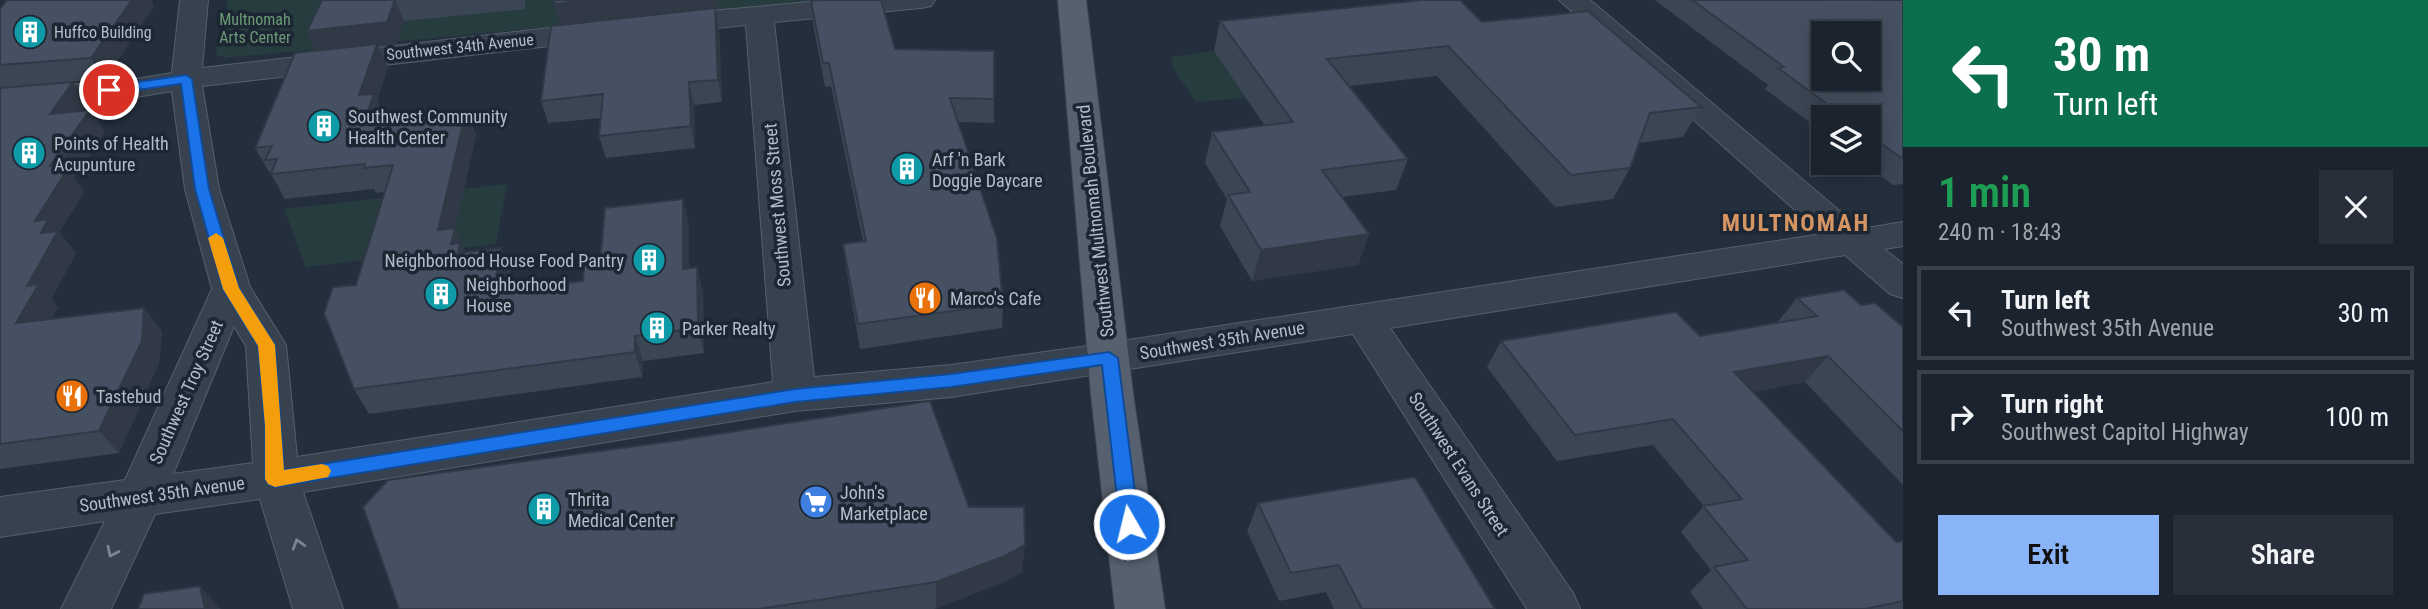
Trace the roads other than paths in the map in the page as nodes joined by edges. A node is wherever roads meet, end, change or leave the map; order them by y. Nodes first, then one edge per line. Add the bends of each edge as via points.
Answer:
1 (194, 0) edge
2 (921, 0) edge
3 (1072, 0) edge
4 (1579, 3) edge
5 (759, 14) junction
6 (186, 79) junction
7 (0, 100) edge
8 (1903, 234) edge
9 (1852, 242) junction
10 (1903, 285) edge
11 (231, 289) junction
12 (1363, 318) junction
13 (1109, 358) junction
14 (795, 395) junction
15 (275, 479) junction
16 (140, 497) junction
17 (0, 517) edge
18 (86, 609) edge
19 (318, 609) edge
20 (1140, 609) edge
21 (1555, 609) edge

1 - 6 street
2 - 5 street, Southwest 34th Avenue
3 - 13 main road, Southwest Multnomah Boulevard
4 - 9 street
5 - 6 street, Southwest 34th Avenue
5 - 14 street, Southwest Moss Street
6 - 7 street, Southwest 34th Avenue
6 - 11 street via 202,189
8 - 9 street, Southwest 35th Avenue
9 - 10 street
9 - 12 street, Southwest 35th Avenue
11 - 15 street via 267,345
11 - 16 street, Southwest Troy Street
12 - 13 street, Southwest 35th Avenue
12 - 21 street, Southwest Evans Street
13 - 14 street, Southwest 35th Avenue via 951,381
13 - 20 main road, Southwest Multnomah Boulevard
14 - 15 street, Southwest 35th Avenue
15 - 16 street, Southwest 35th Avenue
19 -> 15 street
16 - 17 street, Southwest 35th Avenue
16 -> 18 street, Southwest Troy Street

